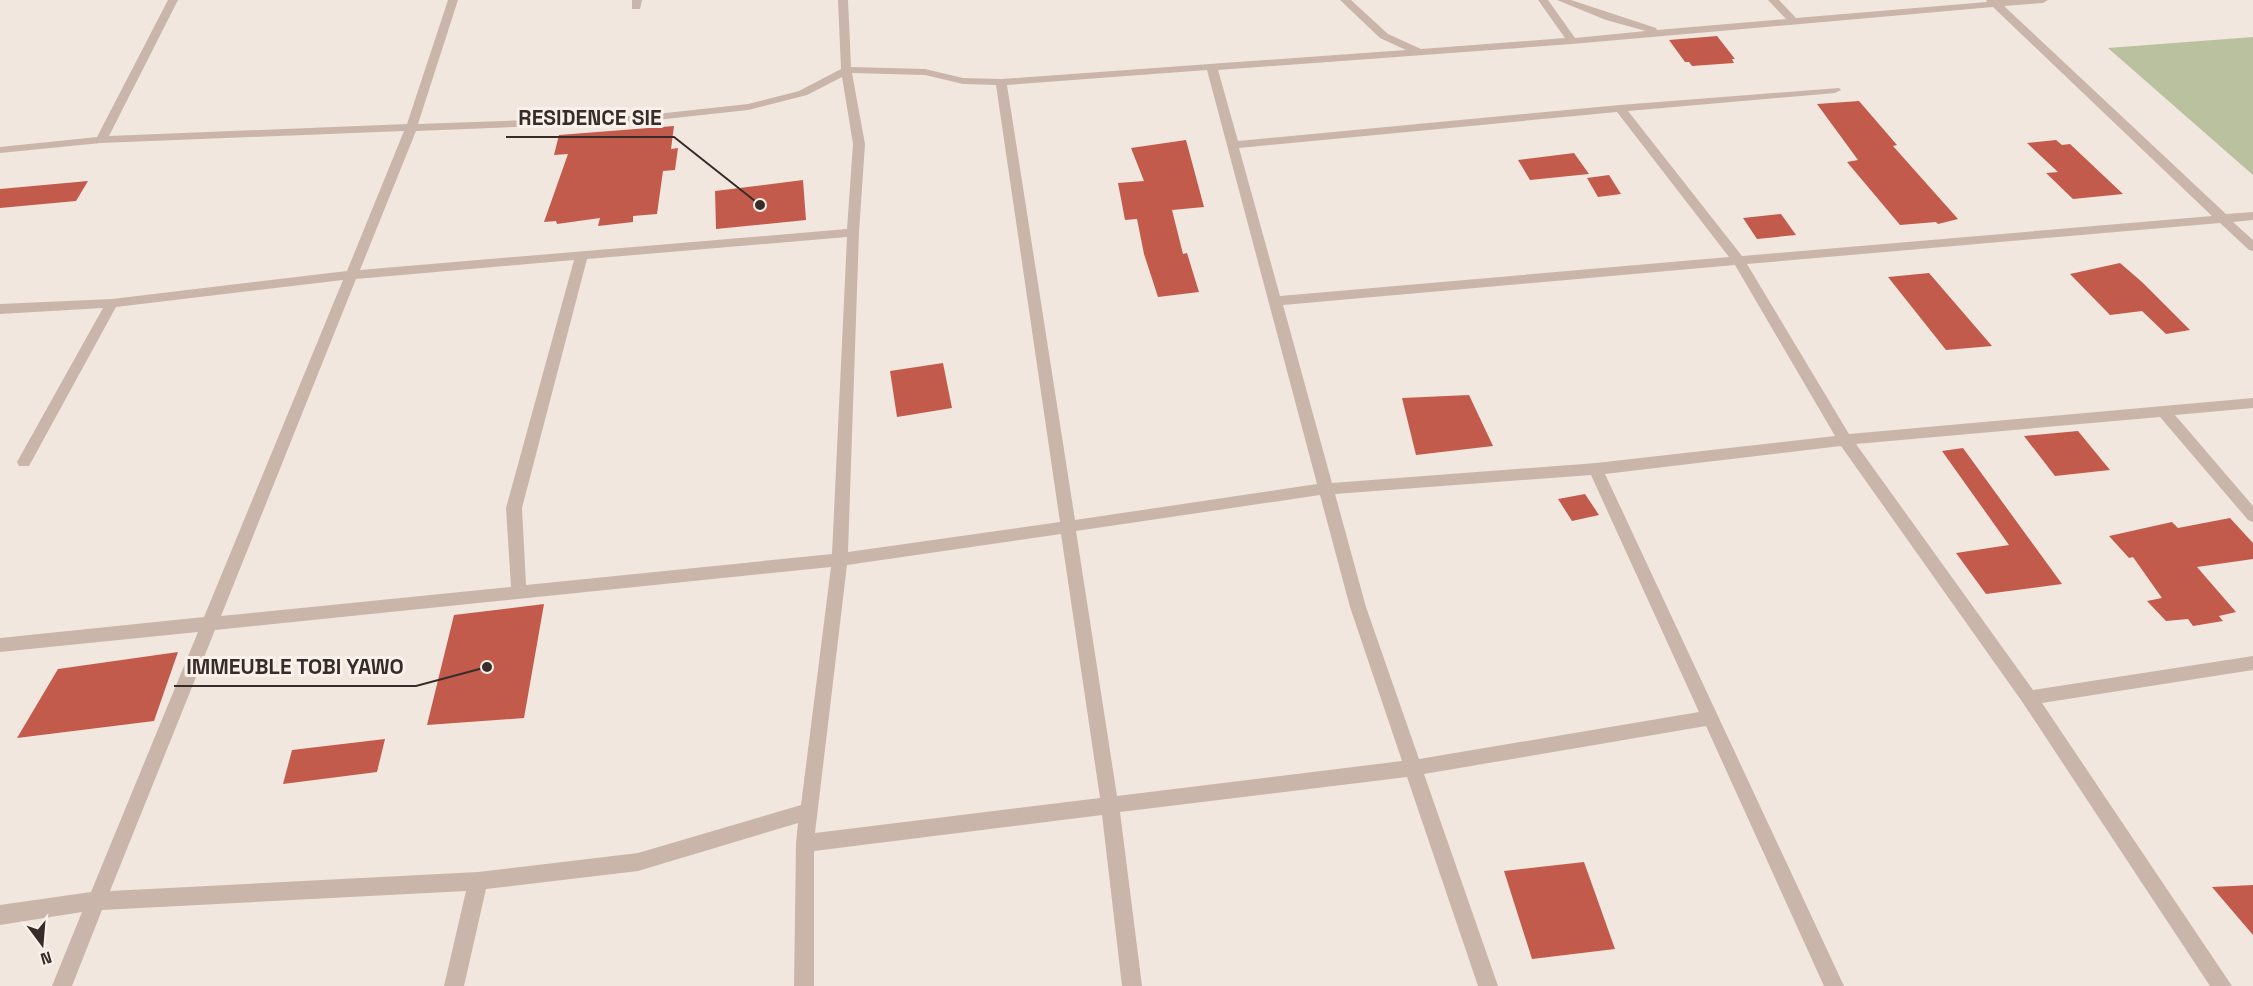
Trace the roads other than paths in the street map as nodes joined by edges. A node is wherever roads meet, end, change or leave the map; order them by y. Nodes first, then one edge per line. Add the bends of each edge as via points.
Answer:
1 (173, 0) edge
2 (453, 0) edge
3 (843, 0) edge
4 (1345, 0) edge
5 (1543, 0) edge
6 (1562, 0) edge
7 (1773, 0) edge
8 (2043, 0) edge
9 (1993, 2) edge
10 (1793, 21) junction
11 (1664, 33) junction
12 (1572, 41) junction
13 (1420, 52) junction
14 (1212, 68) junction
15 (846, 70) junction
16 (1002, 82) junction
17 (1835, 90) dead end
18 (1620, 108) junction
19 (412, 126) junction
20 (101, 140) junction
21 (1234, 145) junction
22 (0, 150) edge
23 (2253, 216) edge
24 (2220, 218) junction
25 (853, 232) junction
26 (2253, 247) edge
27 (582, 255) junction
28 (1738, 261) junction
29 (350, 275) junction
30 (1276, 301) junction
31 (112, 303) junction
32 (0, 309) edge
33 (2253, 403) edge
34 (2164, 412) junction
35 (1845, 440) junction
36 (24, 462) dead end
37 (1596, 469) junction
38 (1325, 489) junction
39 (2253, 516) edge
40 (1067, 526) junction
41 (840, 560) junction
42 (519, 593) junction
43 (208, 625) junction
44 (0, 645) edge
45 (2253, 663) edge
46 (2029, 698) junction
47 (1710, 718) junction
48 (1411, 768) junction
49 (1110, 806) junction
50 (809, 811) junction
51 (806, 843) junction
52 (478, 881) junction
53 (96, 901) junction
54 (0, 915) edge
55 (62, 986) edge
56 (454, 986) edge
57 (804, 986) edge
58 (1132, 986) edge
59 (1488, 986) edge
60 (1834, 986) edge
61 (2222, 986) edge

1 - 20 street
2 - 19 street
3 - 15 street
4 - 13 street via 1384,36
5 - 12 street
6 - 11 street
7 - 10 street
8 - 9 street
9 - 10 street
9 - 24 street
10 - 11 street
11 - 12 street
12 - 13 street
13 - 14 street
14 - 16 street
14 - 21 street
15 - 16 street via 925,72 963,81
15 - 19 street via 803,93 748,107 638,119
15 - 25 street via 859,144
16 - 40 street
17 - 18 street
18 - 21 street
18 - 28 street
19 - 20 street
19 - 29 street
20 - 22 street
21 - 30 street
23 - 24 street
24 - 26 street
24 - 28 street
25 - 27 street
25 - 41 street
27 - 29 street
27 - 42 street via 514,508
28 - 30 street
28 - 35 street
29 - 31 street
29 - 43 street
30 - 38 street
31 - 32 street
31 - 36 street
33 - 34 street
34 - 35 street
34 - 39 street
35 - 37 street
35 - 46 street
37 - 38 street
37 - 47 street
38 - 40 street
38 - 48 street via 1358,607
40 - 41 street
40 - 49 street
41 - 42 street
41 - 50 street
42 - 43 street
43 - 44 street
43 - 53 street
45 - 46 street
46 - 61 street
47 - 48 street
47 - 60 street
48 - 49 street
48 - 59 street
49 - 51 street
49 - 58 street
50 - 51 street
50 - 52 street via 638,862
51 - 57 street
52 - 53 street
52 - 56 street
53 - 54 street
53 - 55 street

